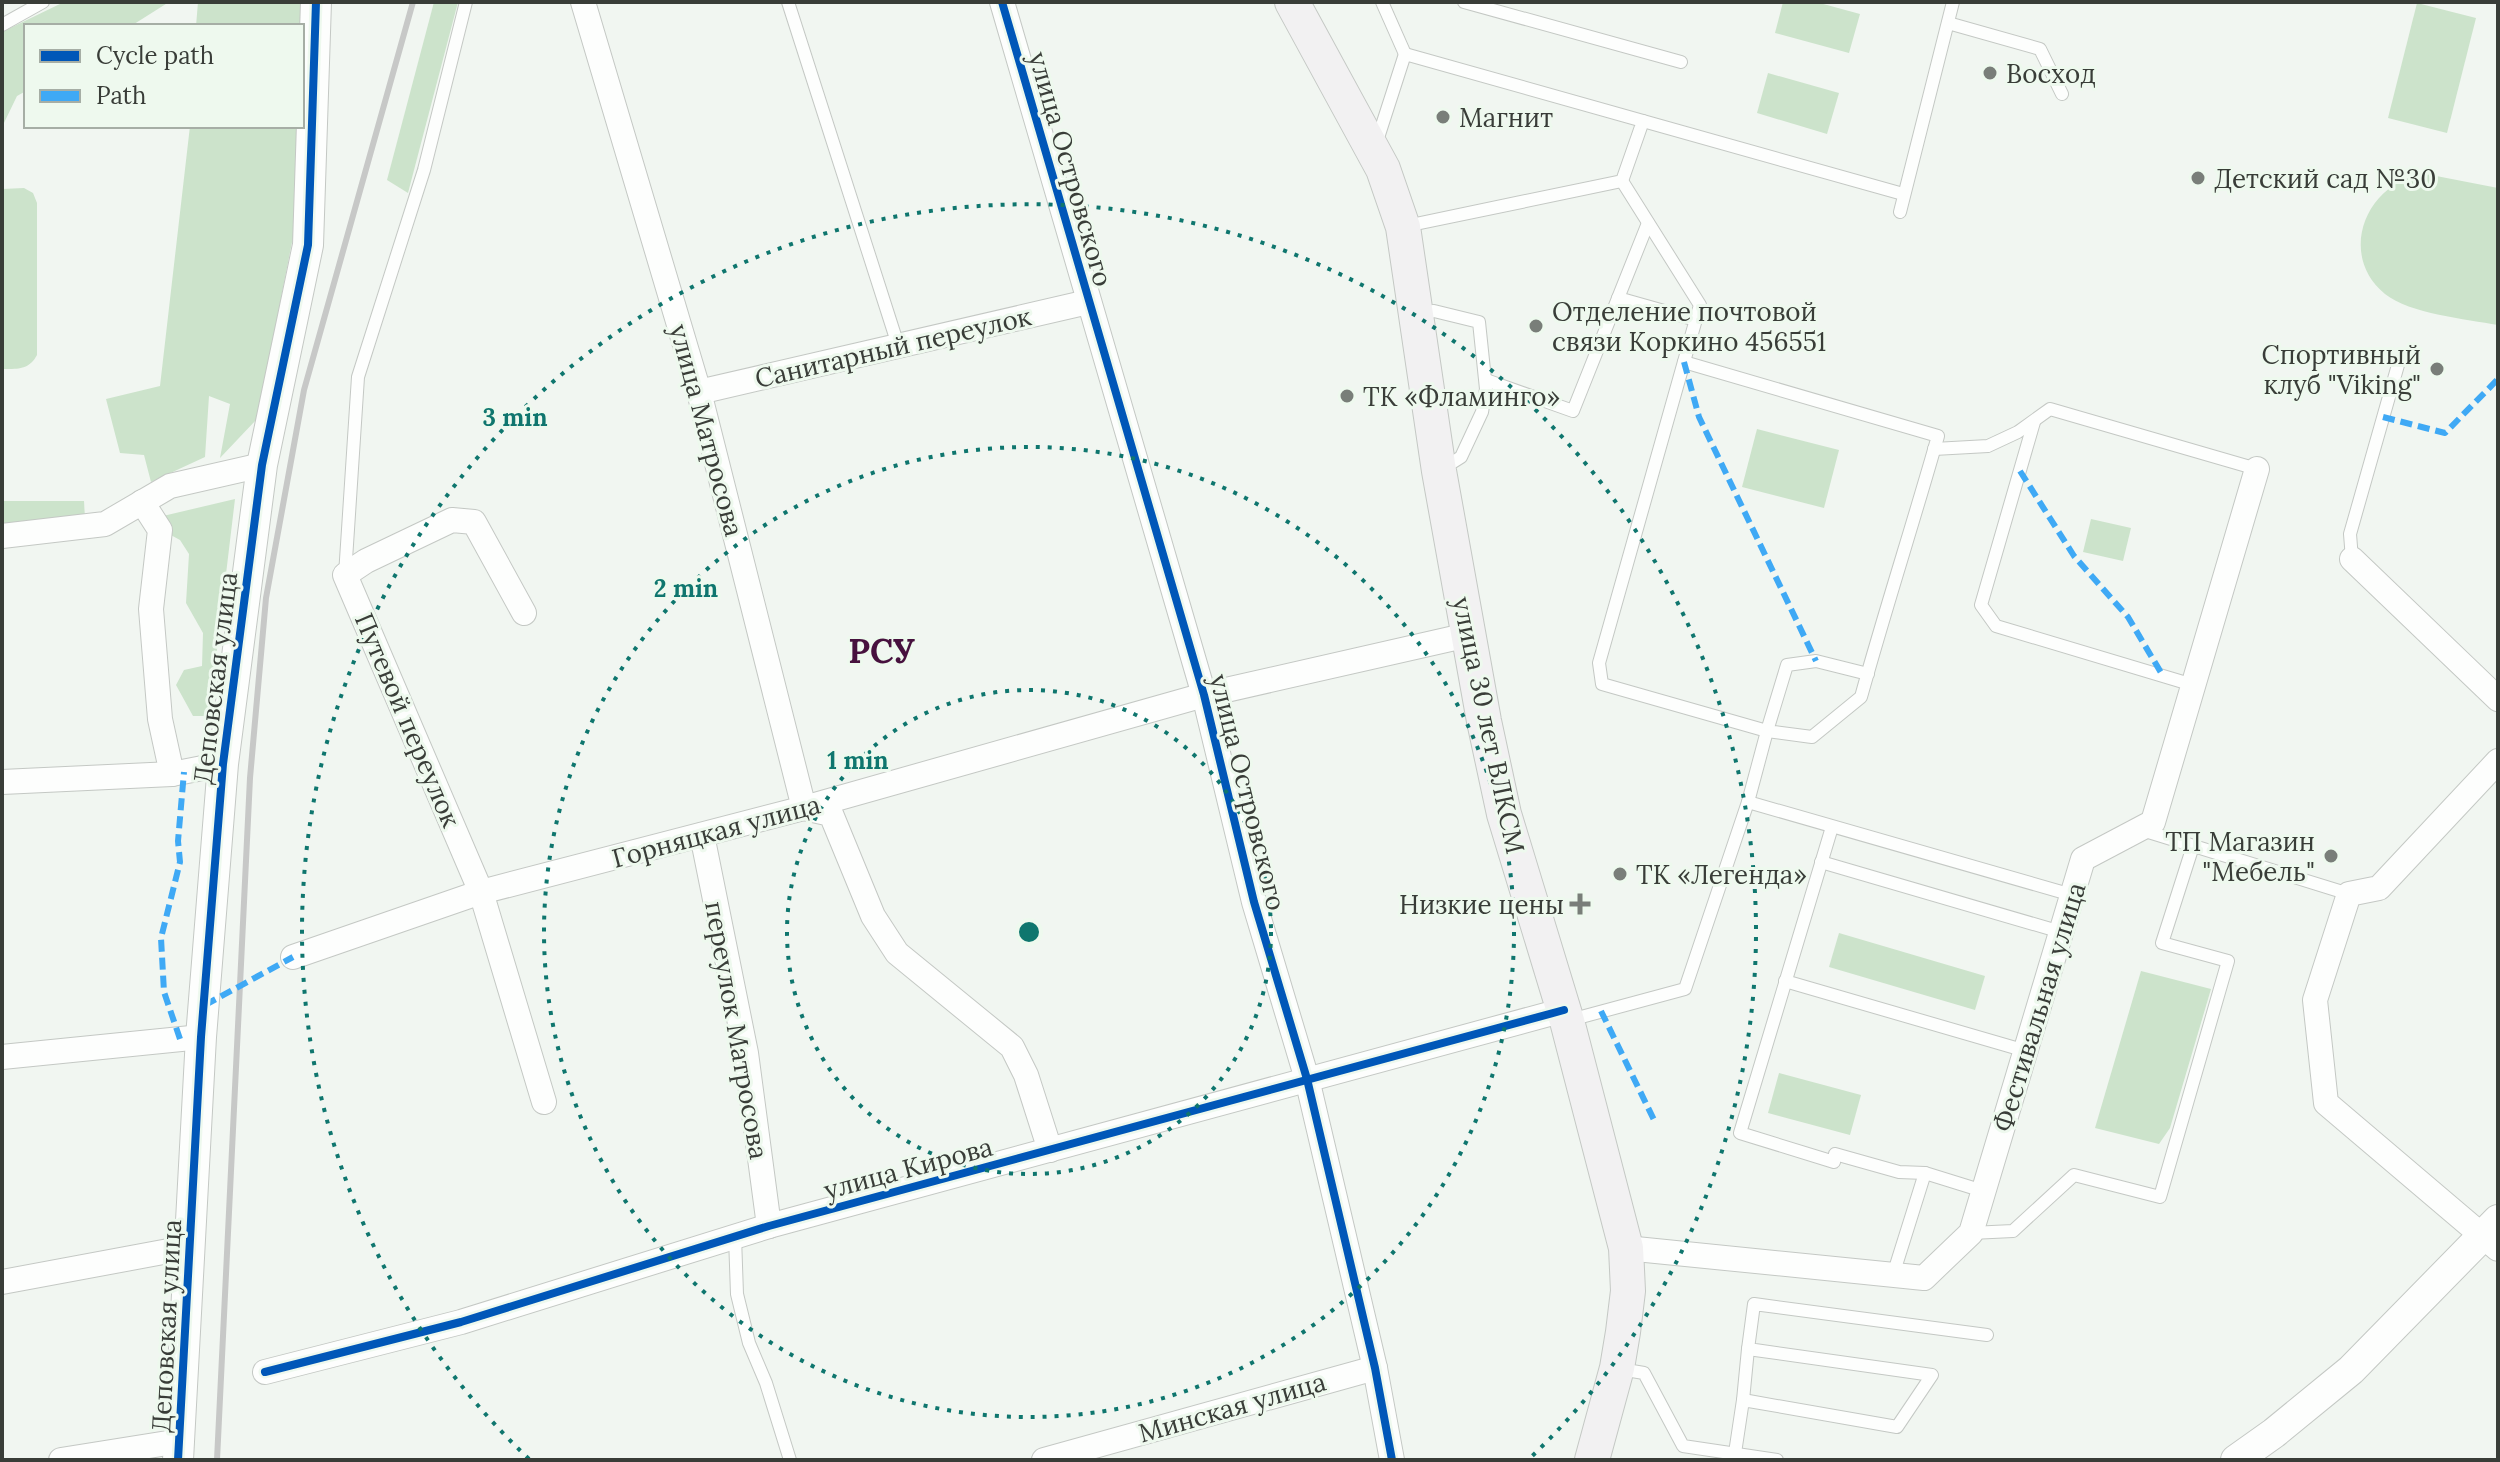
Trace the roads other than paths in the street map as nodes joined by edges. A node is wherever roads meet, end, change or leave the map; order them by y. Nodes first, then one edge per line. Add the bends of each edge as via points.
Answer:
1 (43, 2) edge
2 (316, 2) edge
3 (466, 2) edge
4 (583, 2) edge
5 (788, 2) edge
6 (1002, 2) edge
7 (1292, 2) edge
8 (1382, 2) edge
9 (1464, 2) edge
10 (1953, 2) edge
11 (1948, 23) junction
12 (2, 25) edge
13 (1405, 54) junction
14 (1681, 62) dead end
15 (2062, 94) dead end
16 (1643, 121) junction
17 (1373, 151) junction
18 (1622, 181) junction
19 (1903, 194) junction
20 (1900, 212) dead end
21 (1648, 223) junction
22 (1403, 227) junction
23 (1618, 298) junction
24 (1088, 302) junction
25 (1416, 314) junction
26 (1696, 320) junction
27 (898, 345) junction
28 (1684, 362) junction
29 (2398, 365) dead end
30 (1486, 380) junction
31 (699, 392) junction
32 (2034, 422) junction
33 (1934, 449) junction
34 (262, 465) junction
35 (2257, 469) joint
36 (1439, 471) junction
37 (142, 502) junction
38 (2, 536) edge
39 (2352, 559) joint
40 (345, 575) junction
41 (524, 613) dead end
42 (1468, 635) junction
43 (1868, 674) junction
44 (2193, 685) junction
45 (1204, 695) junction
46 (2498, 699) edge
47 (1767, 731) junction
48 (2498, 761) edge
49 (223, 764) junction
50 (172, 774) junction
51 (2, 782) edge
52 (1748, 802) junction
53 (804, 808) junction
54 (1832, 827) junction
55 (2139, 829) junction
56 (702, 835) junction
57 (2193, 846) junction
58 (1821, 862) junction
59 (481, 892) junction
60 (2349, 894) junction
61 (2072, 895) junction
62 (2061, 932) junction
63 (293, 957) dead end
64 (1785, 981) junction
65 (1565, 1016) junction
66 (201, 1037) junction
67 (2026, 1051) junction
68 (2, 1057) edge
69 (1307, 1079) junction
70 (544, 1102) dead end
71 (1050, 1150) junction
72 (1925, 1173) junction
73 (1983, 1191) junction
74 (769, 1226) junction
75 (1971, 1233) junction
76 (2493, 1235) edge
77 (735, 1237) junction
78 (190, 1247) junction
79 (1626, 1248) junction
80 (1893, 1275) junction
81 (2, 1282) edge
82 (1987, 1335) dead end
83 (1748, 1349) junction
84 (1375, 1368) junction
85 (1617, 1368) junction
86 (265, 1372) dead end
87 (1743, 1400) junction
88 (179, 1450) edge
89 (1735, 1453) junction
90 (108, 1456) edge
91 (61, 1460) edge
92 (790, 1460) edge
93 (1044, 1460) edge
94 (1392, 1460) edge
95 (1592, 1460) edge
96 (1777, 1460) edge
97 (2236, 1460) edge

1 - 12 lane
2 - 34 street, Деповская улица via 308,245
3 - 40 lane via 424,170 358,377
4 - 31 street, улица Матросова
5 - 27 lane
6 - 24 street, улица Островского
7 - 17 main road, улица 30 лет ВЛКСМ
8 - 13 lane
9 - 14 lane
10 - 11 lane
11 - 15 lane via 2040,49
11 - 19 lane
13 - 16 lane
13 - 17 lane
16 - 18 lane
16 - 19 lane
17 - 22 main road, улица 30 лет ВЛКСМ
18 - 21 lane
18 - 22 lane
19 - 20 lane
21 - 23 lane
21 - 26 lane via 1700,305
22 - 25 main road, улица 30 лет ВЛКСМ
23 - 26 lane
23 - 30 lane via 1573,411
24 - 27 street, Санитарный переулок
24 - 45 street, улица Островского
25 - 30 lane via 1434,311 1479,322
25 - 36 main road, улица 30 лет ВЛКСМ
26 - 28 lane
27 - 31 street, Санитарный переулок
28 - 33 lane via 1938,436
28 - 47 lane via 1599,663 1602,684
29 - 39 lane via 2350,534
30 - 36 lane via 1482,412 1461,457
31 - 53 street, улица Матросова
32 - 33 lane via 1988,446
32 - 35 lane via 2050,409
32 - 44 lane via 1981,605 1996,626
33 - 43 lane
34 - 37 street via 170,486
34 - 49 street, Деповская улица
35 - 44 street, Фестивальная улица
36 - 42 main road, улица 30 лет ВЛКСМ
37 - 38 street via 105,524
37 - 50 street via 160,530 151,609 160,719
39 - 46 street
40 - 41 street via 452,520 474,522
40 - 59 street, Путевой переулок
42 - 45 street, Горняцкая улица
42 - 65 main road, улица 30 лет ВЛКСМ via 1504,814
43 - 47 lane via 1861,697 1812,737
43 - 47 lane via 1816,661 1787,665
44 - 55 street, Фестивальная улица via 2153,822
45 - 53 street, Горняцкая улица
45 - 69 street, улица Островского via 1254,902
47 - 52 lane
48 - 60 street via 2379,888
49 - 50 street
49 - 66 street, Деповская улица
50 - 51 street
52 - 54 lane
52 - 65 lane via 1685,989
53 - 56 street, Горняцкая улица
53 - 71 street via 831,814 873,916 897,953 1012,1047
54 - 58 lane
54 - 61 lane
55 - 57 lane
55 - 61 street, Фестивальная улица via 2083,859
56 - 59 street, Горняцкая улица
56 - 74 street, переулок Матросова via 746,1053
57 - 60 lane
57 - 75 lane via 2162,943 2228,961 2160,1197 2074,1175 2013,1231
58 - 62 lane
58 - 64 lane
59 - 63 street, Горняцкая улица
59 - 70 street, Путевой переулок
60 - 76 street via 2315,1000 2326,1103
61 - 62 street, Фестивальная улица
62 - 67 street, Фестивальная улица
64 - 67 lane
64 - 72 lane via 1740,1133 1834,1162 1835,1154 1899,1172
65 - 69 street, улица Кирова
65 - 79 main road, улица 30 лет ВЛКСМ
66 - 68 street
66 - 78 street, Деповская улица
67 - 73 street, Фестивальная улица
69 - 71 street, улица Кирова
69 - 84 street, улица Островского
71 - 74 street, улица Кирова
72 - 73 lane
72 - 80 lane
73 - 75 street, Фестивальная улица
74 - 77 street, улица Кирова
75 - 80 street via 1924,1278
76 - 97 street via 2351,1370
77 - 86 street, улица Кирова via 461,1322
77 - 92 lane via 737,1294 749,1343
78 - 81 street
78 - 88 street, Деповская улица
79 - 80 street
79 - 85 main road, улица 30 лет ВЛКСМ via 1628,1291
82 - 83 lane via 1754,1304
83 - 87 lane
83 - 87 lane via 1932,1375 1897,1427
84 - 93 street, Минская улица
84 - 94 street, улица Островского
85 - 89 lane via 1644,1373 1683,1446
85 - 95 main road, улица 30 лет ВЛКСМ
87 - 89 lane
88 - 90 street
89 - 96 lane
90 - 91 street

